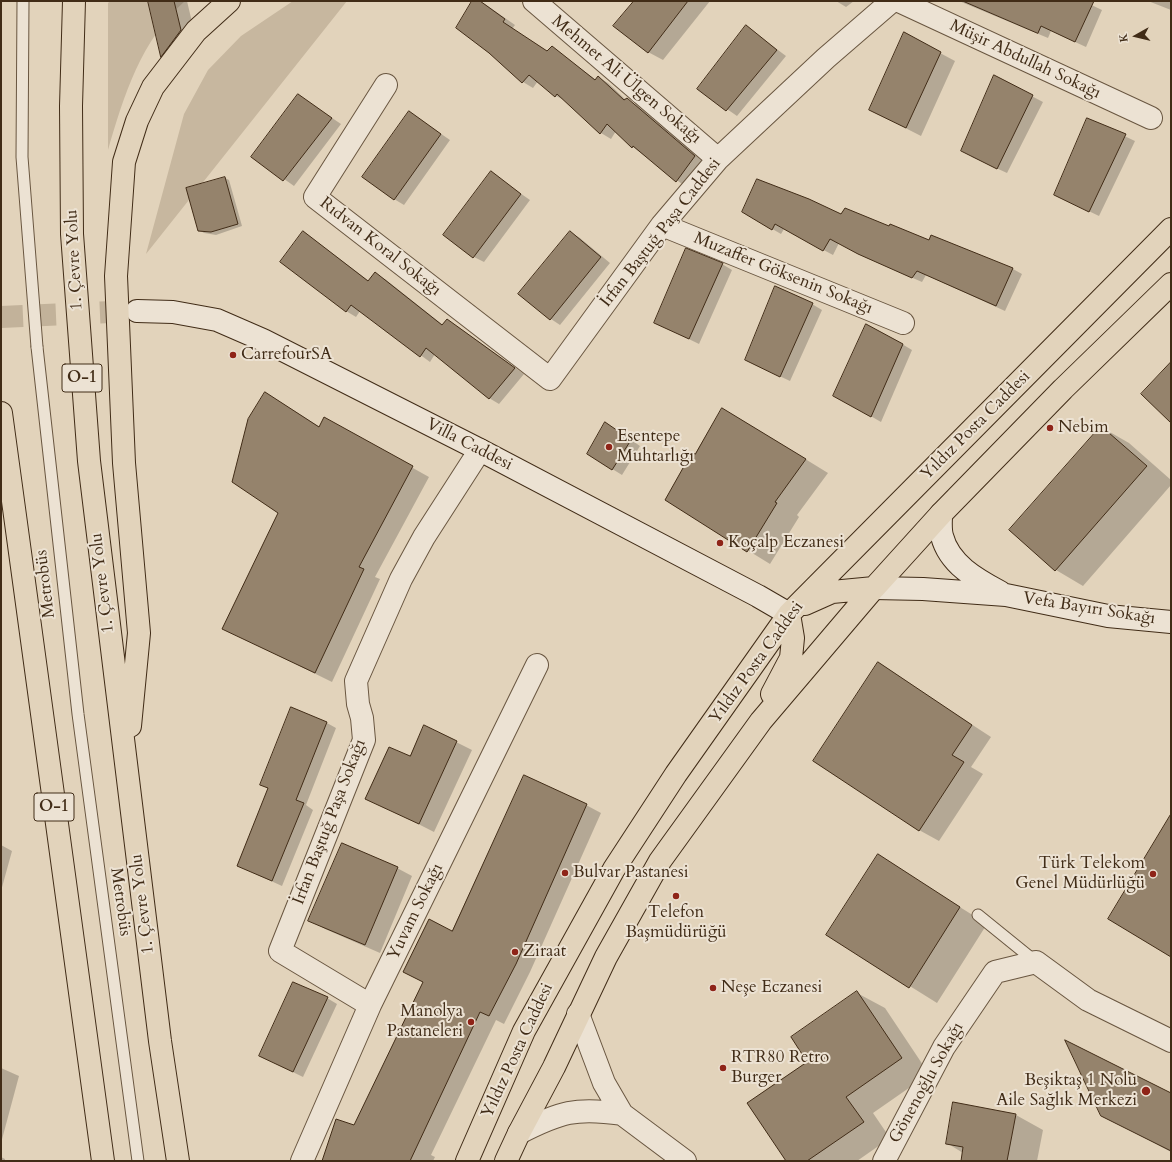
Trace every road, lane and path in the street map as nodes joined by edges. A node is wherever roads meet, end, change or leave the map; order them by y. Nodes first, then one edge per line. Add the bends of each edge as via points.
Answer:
1 (23, 1) edge
2 (74, 1) edge
3 (228, 1) edge
4 (534, 1) edge
5 (892, 1) edge
6 (899, 1) edge
7 (386, 85) dead end
8 (1151, 118) dead end
9 (718, 159) junction
10 (662, 225) junction
11 (1171, 228) edge
12 (1171, 284) edge
13 (137, 310) tunnel mouth
14 (903, 323) dead end
15 (550, 379) joint
16 (1, 413) edge
17 (3, 447) edge
18 (480, 450) junction
19 (940, 514) junction
20 (874, 588) junction
21 (1006, 595) junction
22 (789, 614) junction
23 (1169, 618) edge
24 (537, 665) dead end
25 (761, 721) junction
26 (125, 752) junction
27 (978, 915) dead end
28 (1036, 962) junction
29 (370, 1004) junction
30 (578, 1014) junction
31 (1171, 1041) edge
32 (622, 1114) junction
33 (519, 1133) junction
34 (103, 1161) edge
35 (138, 1161) edge
36 (178, 1161) edge
37 (302, 1161) edge
38 (467, 1161) edge
39 (506, 1161) edge
40 (685, 1161) edge
41 (884, 1161) edge

1 - 35 lane, Metrobüs, bridge via 22,157 37,347 78,714
2 - 26 main road, 1. Çevre Yolu / O-1 via 71,113 72,234 89,461
3 - 26 main road via 196,31 153,87 137,121 124,162 116,276 124,463 138,633 132,716
4 - 9 street, Mehmet Ali Ülgen Sokağı
5 - 9 street, İrfan Baştuğ Paşa Caddesi via 826,58
6 - 8 street, Müşir Abdullah Sokağı
7 - 15 street, Rıdvan Koral Sokağı via 315,197
9 - 10 street, İrfan Baştuğ Paşa Caddesi
10 - 14 street, Muzaffer Göksenin Sokağı
10 - 15 street, İrfan Baştuğ Paşa Caddesi
11 - 22 main road, Yıldız Posta Caddesi
12 - 19 main road, Yıldız Posta Caddesi
13 - 18 street, Villa Caddesi via 173,312 217,320 263,340
16 - 17 main road, O-1
17 - 34 main road, O-1
18 - 22 street, Villa Caddesi
18 - 29 street, İrfan Baştuğ Paşa Sokağı via 424,537 405,572 356,682 364,740 280,951
19 - 20 main road, Yıldız Posta Caddesi
19 - 21 street via 942,535 951,557 975,578
20 - 21 street via 923,588
20 - 22 main road via 832,592 812,599
20 - 25 main road, Yıldız Posta Caddesi
21 - 23 street, Vefa Bayırı Sokağı via 1108,616
22 - 25 main road via 793,638 791,658
22 - 38 main road, Yıldız Posta Caddesi via 676,774 614,870 524,1031
24 - 29 street, Yuvam Sokağı
25 - 30 main road, Yıldız Posta Caddesi via 660,861 606,957
26 - 36 main road, 1. Çevre Yolu / O-1 via 160,1041
27 - 28 lane
28 - 31 street via 1088,1000
28 - 41 street, Gönenoğlu Sokağı via 995,972 944,1047
29 - 37 street, Yuvam Sokağı
30 - 32 street via 604,1083
30 - 33 main road, Yıldız Posta Caddesi via 554,1068
32 - 33 street via 594,1110 573,1111 545,1120
32 - 40 street
33 - 39 main road, Yıldız Posta Caddesi

